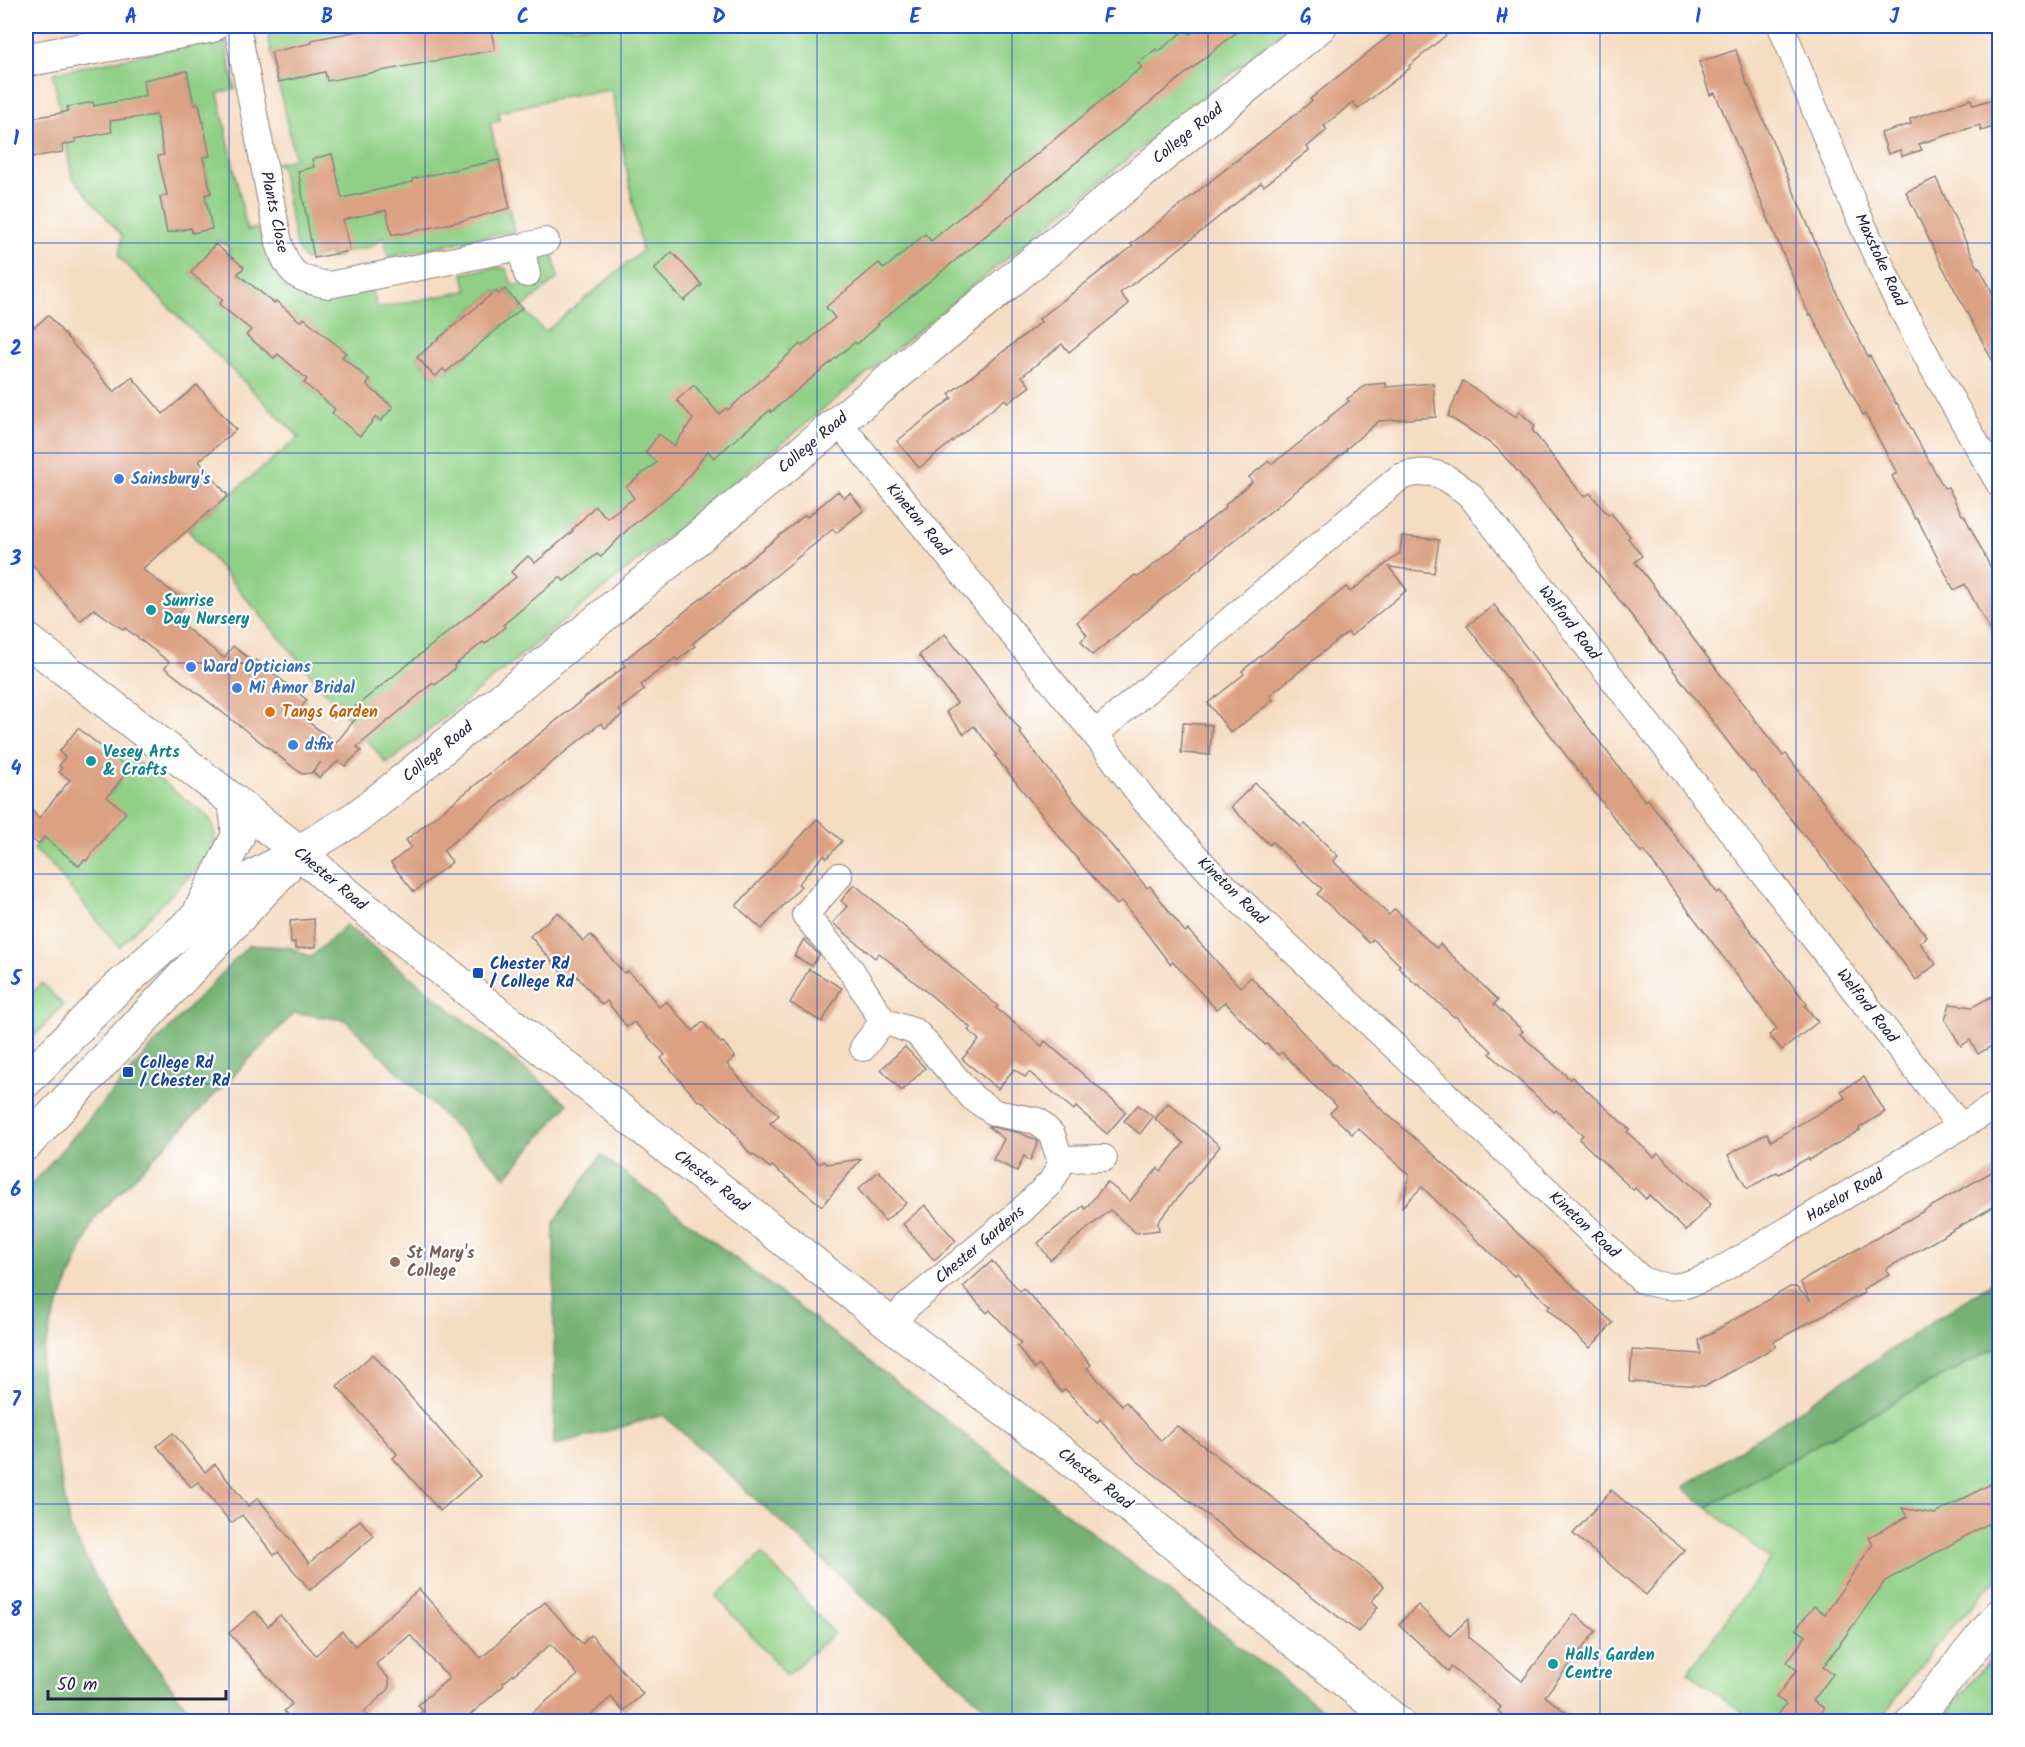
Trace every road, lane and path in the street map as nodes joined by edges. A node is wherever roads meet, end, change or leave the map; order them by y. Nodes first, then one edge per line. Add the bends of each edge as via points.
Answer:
1 (211, 26) edge
2 (237, 26) edge
3 (1320, 26) edge
4 (1781, 26) edge
5 (26, 60) edge
6 (546, 241) dead end
7 (521, 247) junction
8 (527, 274) dead end
9 (838, 422) junction
10 (2000, 484) edge
11 (26, 639) edge
12 (1095, 734) junction
13 (234, 801) junction
14 (299, 852) junction
15 (839, 876) dead end
16 (196, 918) junction
17 (883, 1021) junction
18 (863, 1048) dead end
19 (26, 1082) edge
20 (2000, 1103) edge
21 (1960, 1126) junction
22 (26, 1144) edge
23 (1104, 1158) dead end
24 (1060, 1159) junction
25 (1688, 1286) joint
26 (893, 1326) junction
27 (2000, 1615) edge
28 (1397, 1722) edge
29 (1912, 1722) edge

1 - 5 main road
2 - 7 street, Plants Close via 279,243 293,272 305,281 329,285
3 - 9 main road, College Road
4 - 10 street, Maxstoke Road via 1891,288
6 - 7 street, Plants Close
7 - 8 street
9 - 12 street, Kineton Road
9 - 14 main road, College Road via 389,792 357,817
11 - 13 main road, Chester Road
12 - 21 street, Welford Road via 1400,477 1416,472 1441,474 1470,495
12 - 25 street, Kineton Road via 1145,801 1212,873 1642,1280 1660,1286
13 - 14 main road, Chester Road
13 - 16 main road, College Road via 238,836
14 - 16 main road, College Road via 240,884
14 - 22 main road, College Road
14 - 26 main road, Chester Road via 344,892
15 - 17 street via 805,915 852,970
16 - 19 main road, College Road via 112,993
17 - 18 street
17 - 24 street via 916,1032 973,1098 995,1113 1038,1121 1052,1135
20 - 21 street, Haselor Road
21 - 25 street, Haselor Road
23 - 24 street
24 - 26 street, Chester Gardens via 1051,1182 905,1308
26 - 28 main road, Chester Road via 1107,1487
27 - 29 main road

